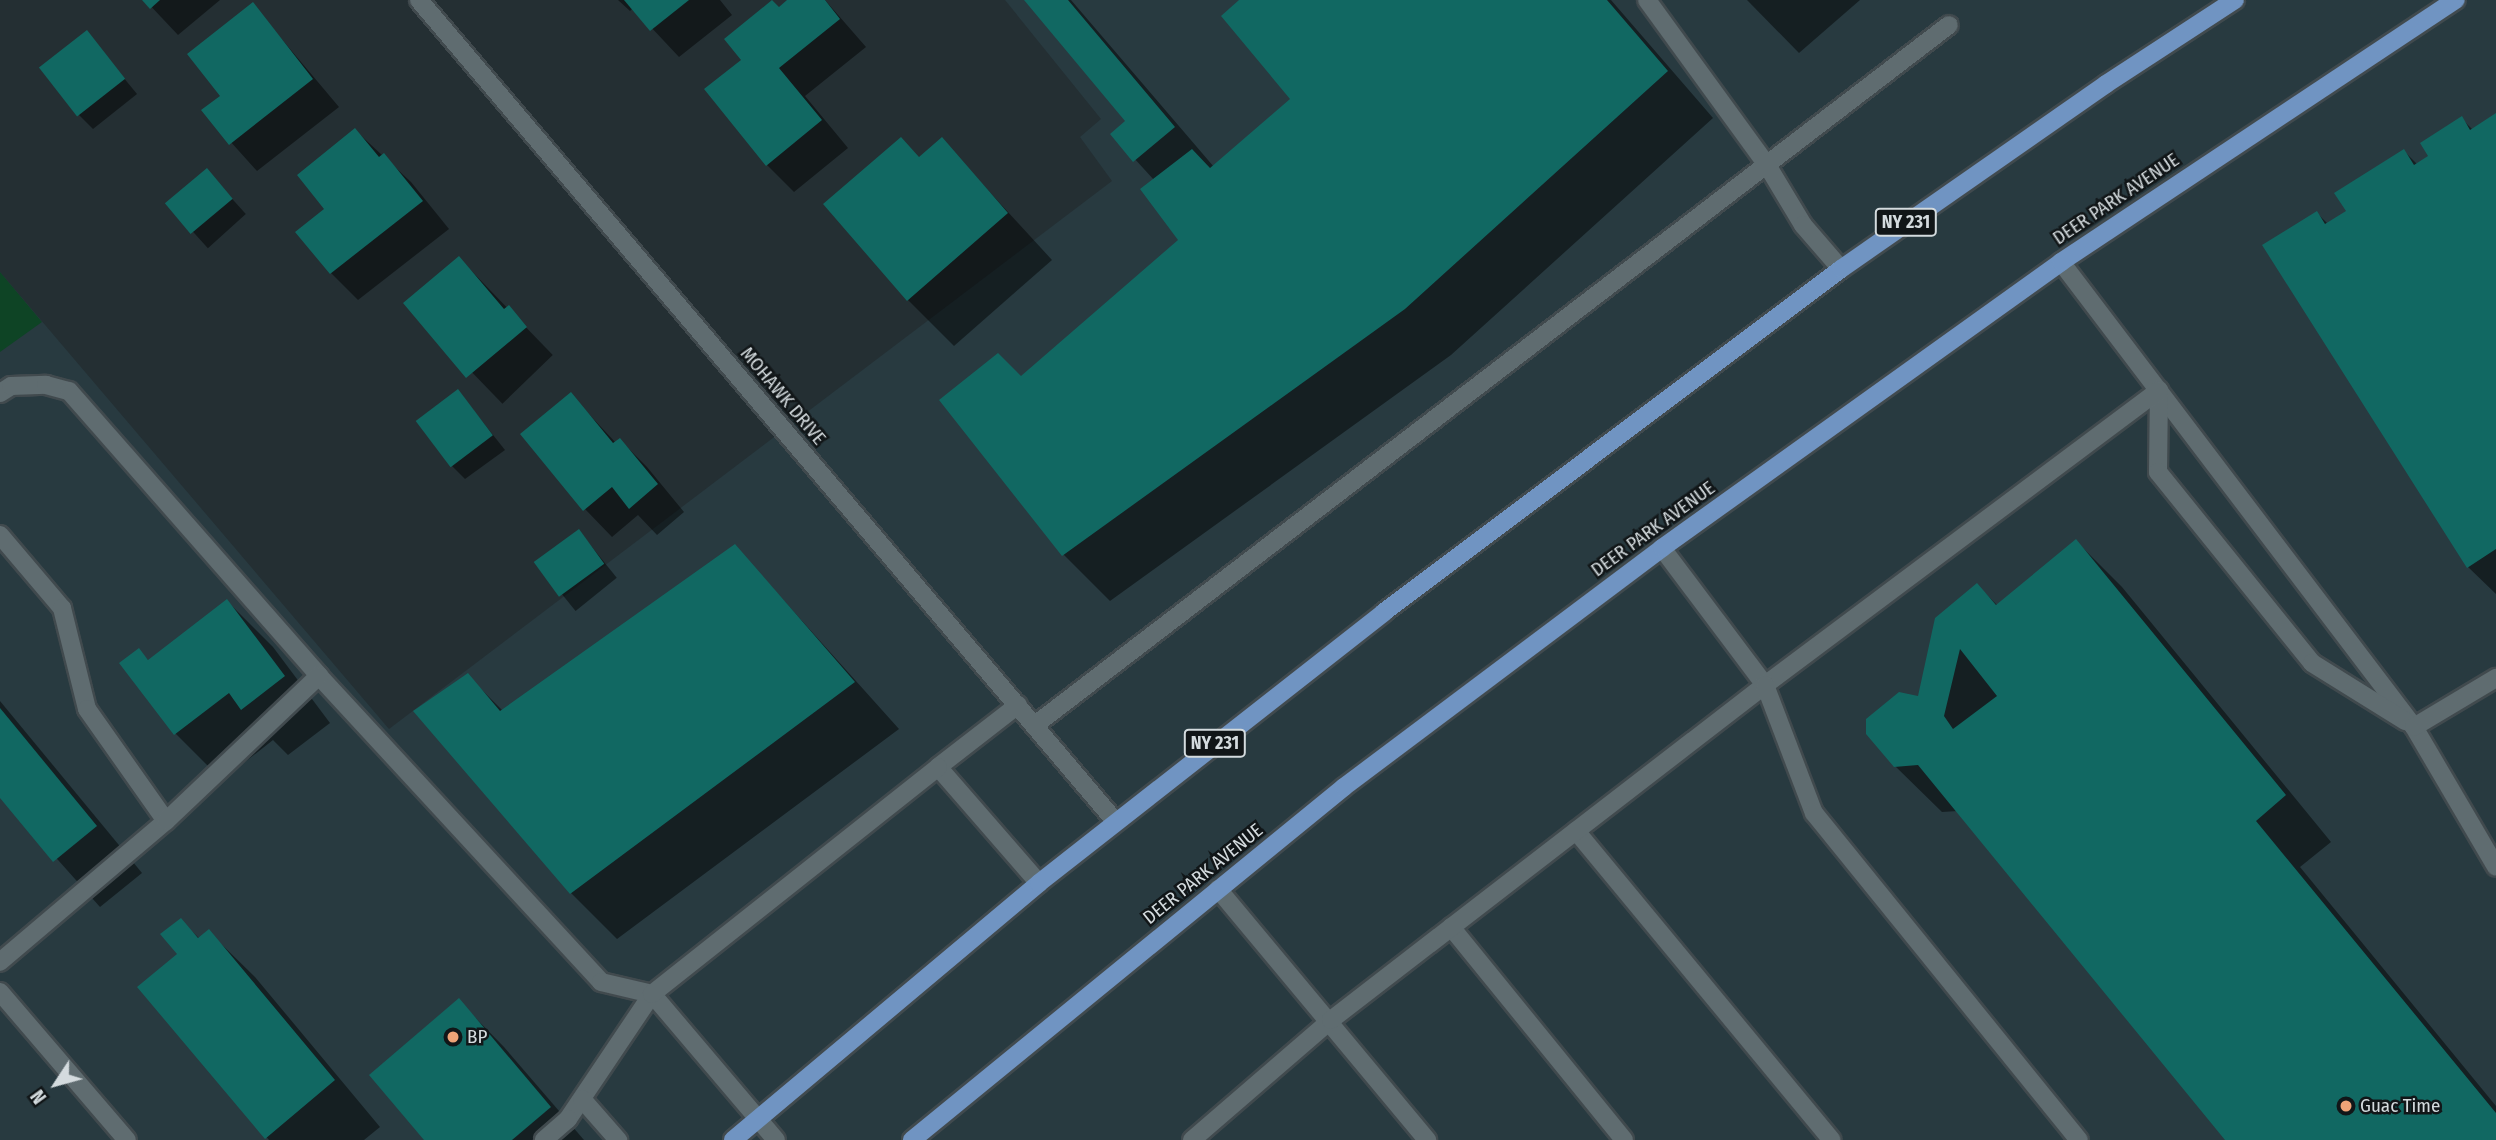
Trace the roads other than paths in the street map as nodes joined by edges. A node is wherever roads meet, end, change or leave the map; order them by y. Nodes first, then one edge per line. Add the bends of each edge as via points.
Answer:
1 (419, 0) edge
2 (1647, 0) edge
3 (2235, 0) edge
4 (2456, 0) edge
5 (1949, 26) dead end
6 (1767, 164) junction
7 (2061, 261) junction
8 (1841, 269) junction
9 (2159, 390) junction
10 (0, 393) edge
11 (0, 535) edge
12 (1662, 548) junction
13 (318, 676) junction
14 (2496, 678) edge
15 (1765, 685) junction
16 (1018, 705) junction
17 (1035, 725) junction
18 (2414, 727) junction
19 (937, 766) junction
20 (166, 821) junction
21 (1115, 821) junction
22 (1576, 831) junction
23 (2496, 867) edge
24 (1039, 883) junction
25 (1218, 889) junction
26 (1451, 927) junction
27 (0, 962) edge
28 (0, 992) edge
29 (652, 994) junction
30 (1331, 1020) junction
31 (582, 1099) junction
32 (759, 1118) junction
33 (1213, 1133) edge
34 (127, 1140) edge
35 (544, 1140) edge
36 (618, 1140) edge
37 (733, 1140) edge
38 (776, 1140) edge
39 (912, 1140) edge
40 (1192, 1140) edge
41 (1427, 1140) edge
42 (1624, 1140) edge
43 (1832, 1140) edge
44 (2079, 1140) edge

1 - 16 street, MOHAWK DRIVE
2 - 6 street
3 - 8 main road, NY 231 via 2094,92
4 - 7 main road, DEER PARK AVENUE
5 - 6 street
6 - 8 street via 1803,225
6 - 17 street
7 - 9 street
7 - 12 main road, DEER PARK AVENUE
8 - 21 main road, NY 231 via 1384,612
9 - 15 street
9 - 18 street
9 - 18 street via 2158,472 2312,663
10 - 13 street via 11,386 69,391
11 - 20 street via 62,608 87,709
12 - 15 street
12 - 25 main road, DEER PARK AVENUE via 1343,787
13 - 20 street
13 - 29 street via 601,982
14 - 18 street
15 - 22 street
15 - 44 street via 1814,813
16 - 17 street, MOHAWK DRIVE
16 - 19 street
17 - 21 street, MOHAWK DRIVE
18 - 23 street
19 - 24 street
19 - 29 street
20 - 27 street
21 - 24 main road, NY 231
22 - 26 street
22 - 43 street
24 - 32 main road, NY 231
25 - 30 street
25 - 39 main road, DEER PARK AVENUE
26 - 30 street
26 - 42 street
28 - 34 street
29 - 31 street
29 - 32 street
30 - 33 street
30 - 41 street
31 - 35 street
31 - 36 street
32 - 37 main road, NY 231
32 - 38 street
33 - 40 street

